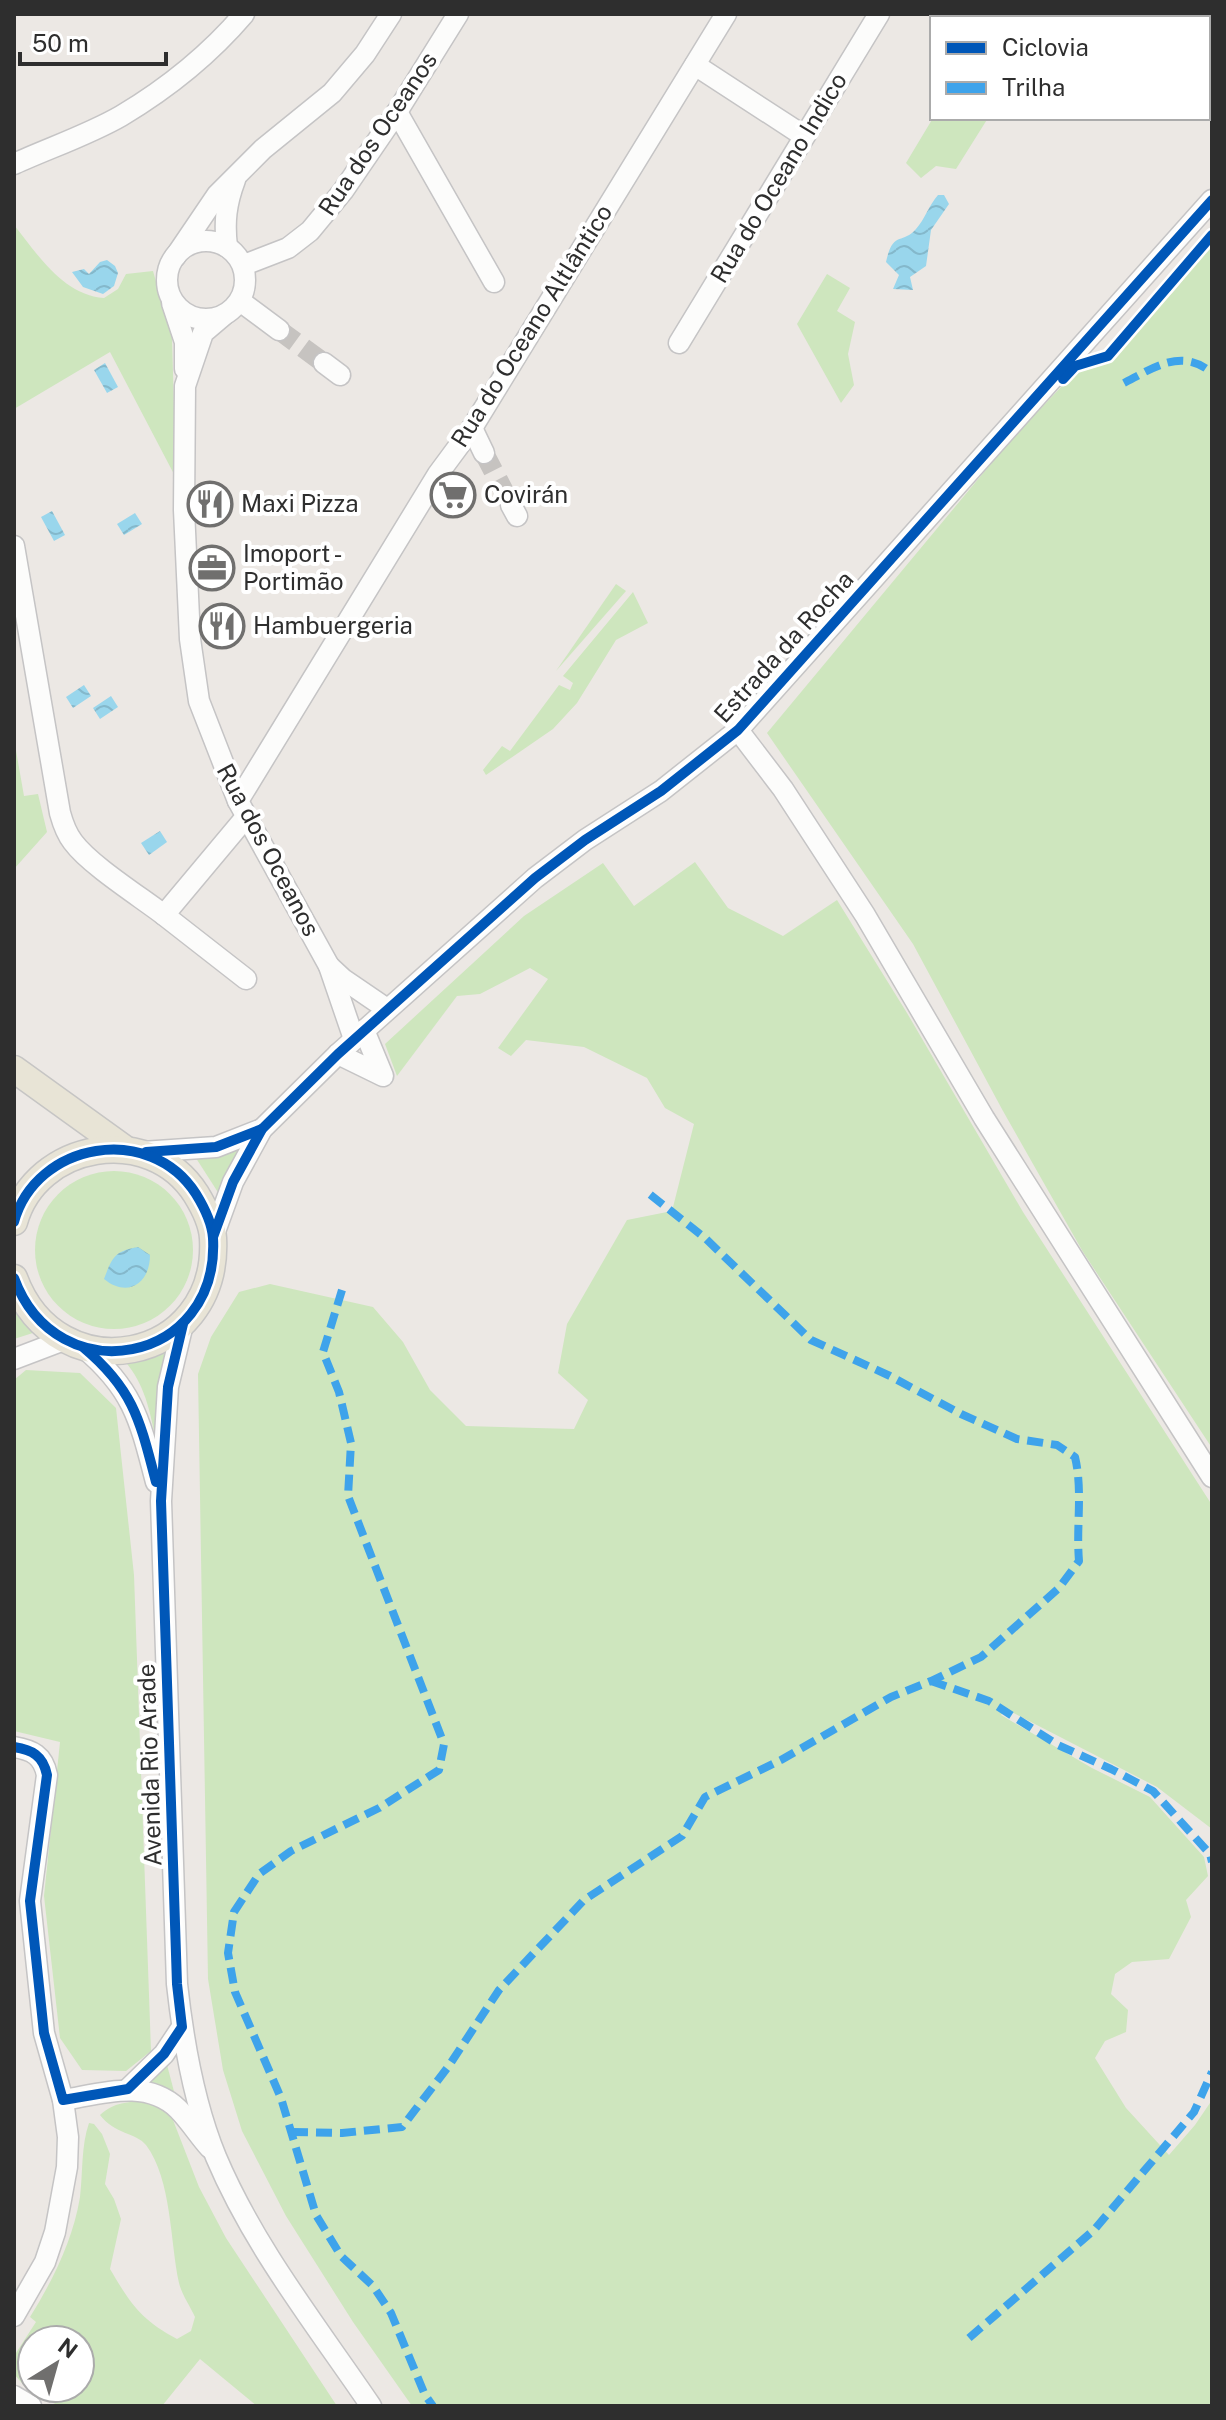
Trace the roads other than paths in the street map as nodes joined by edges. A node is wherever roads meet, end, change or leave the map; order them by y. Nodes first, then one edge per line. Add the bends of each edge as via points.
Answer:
1 (244, 14) edge
2 (391, 14) edge
3 (458, 14) edge
4 (726, 14) edge
5 (879, 14) edge
6 (695, 65) junction
7 (397, 112) junction
8 (804, 136) junction
9 (14, 164) edge
10 (236, 176) junction
11 (1212, 200) edge
12 (227, 247) junction
13 (175, 257) junction
14 (244, 265) junction
15 (494, 282) dead end
16 (170, 296) junction
17 (240, 301) junction
18 (223, 316) junction
19 (279, 330) tunnel mouth
20 (679, 343) dead end
21 (185, 386) junction
22 (472, 428) junction
23 (484, 453) tunnel mouth
24 (14, 546) edge
25 (738, 730) junction
26 (242, 809) junction
27 (164, 915) junction
28 (329, 966) junction
29 (246, 979) dead end
30 (387, 1009) junction
31 (359, 1034) junction
32 (338, 1054) junction
33 (14, 1069) edge
34 (262, 1129) junction
35 (132, 1151) junction
36 (14, 1222) edge
37 (213, 1237) junction
38 (14, 1278) edge
39 (183, 1324) junction
40 (74, 1344) junction
41 (14, 1359) edge
42 (1212, 1477) edge
43 (161, 1501) junction
44 (14, 1747) edge
45 (182, 2027) junction
46 (128, 2089) junction
47 (63, 2100) junction
48 (215, 2155) junction
49 (14, 2316) edge
50 (14, 2398) edge
51 (18, 2406) edge
52 (31, 2406) edge
53 (371, 2406) edge

1 - 9 street via 176,80 118,117
2 - 10 street via 332,93
3 - 7 street, Rua dos Oceanos
4 - 6 street, Rua do Oceano Altlântico
5 - 8 street, Rua do Oceano Indico
6 - 8 street
6 - 22 street, Rua do Oceano Altlântico
7 - 14 street, Rua dos Oceanos via 310,231 288,248
7 - 15 street
8 - 20 street, Rua do Oceano Indico
10 - 12 street via 226,204
10 - 13 street
11 - 25 street, Estrada da Rocha
12 - 13 street via 211,241 194,243
12 - 14 street
13 - 16 street via 167,273
14 - 17 street via 246,284
16 - 18 street via 197,319
16 - 21 street via 185,342
17 - 18 street
17 - 19 street
18 - 21 street, Rua dos Oceanos via 203,333
21 - 26 street, Rua dos Oceanos via 190,639 199,701
22 - 23 street
22 - 26 street, Rua do Oceano Altlântico via 438,474
24 - 27 street via 66,831 75,845
25 - 30 street, Estrada da Rocha via 535,878
25 - 42 street via 865,915 984,1118
26 - 27 street, Rua do Oceano Altlântico
26 - 28 street, Rua dos Oceanos
27 - 29 street
28 - 30 street
28 - 31 street
30 - 31 street, Estrada da Rocha
31 - 32 street, Estrada da Rocha
31 - 32 street via 383,1076
32 - 34 street, Estrada da Rocha
33 - 35 main road
34 - 35 street, Estrada da Rocha via 216,1147
34 - 37 street, Estrada da Rocha via 233,1182
35 - 36 main road via 86,1152 52,1168 25,1196
35 - 37 main road via 168,1166 192,1188
37 - 39 main road via 207,1289
38 - 40 main road via 32,1313
39 - 40 main road via 157,1342 126,1351
39 - 43 street via 168,1387
40 - 41 street
40 - 43 street via 118,1380 132,1402
43 - 45 street, Avenida Rio Arade
44 - 47 street via 33,1751 47,1775 30,1901 44,2033
45 - 46 street via 164,2054
45 - 48 street, Avenida Rio Arade
46 - 47 street
46 - 48 street via 155,2094 176,2108
47 - 49 street via 67,2167 55,2232 45,2262
48 - 53 street, Avenida Rio Arade via 297,2302
50 - 51 street
50 - 52 street

